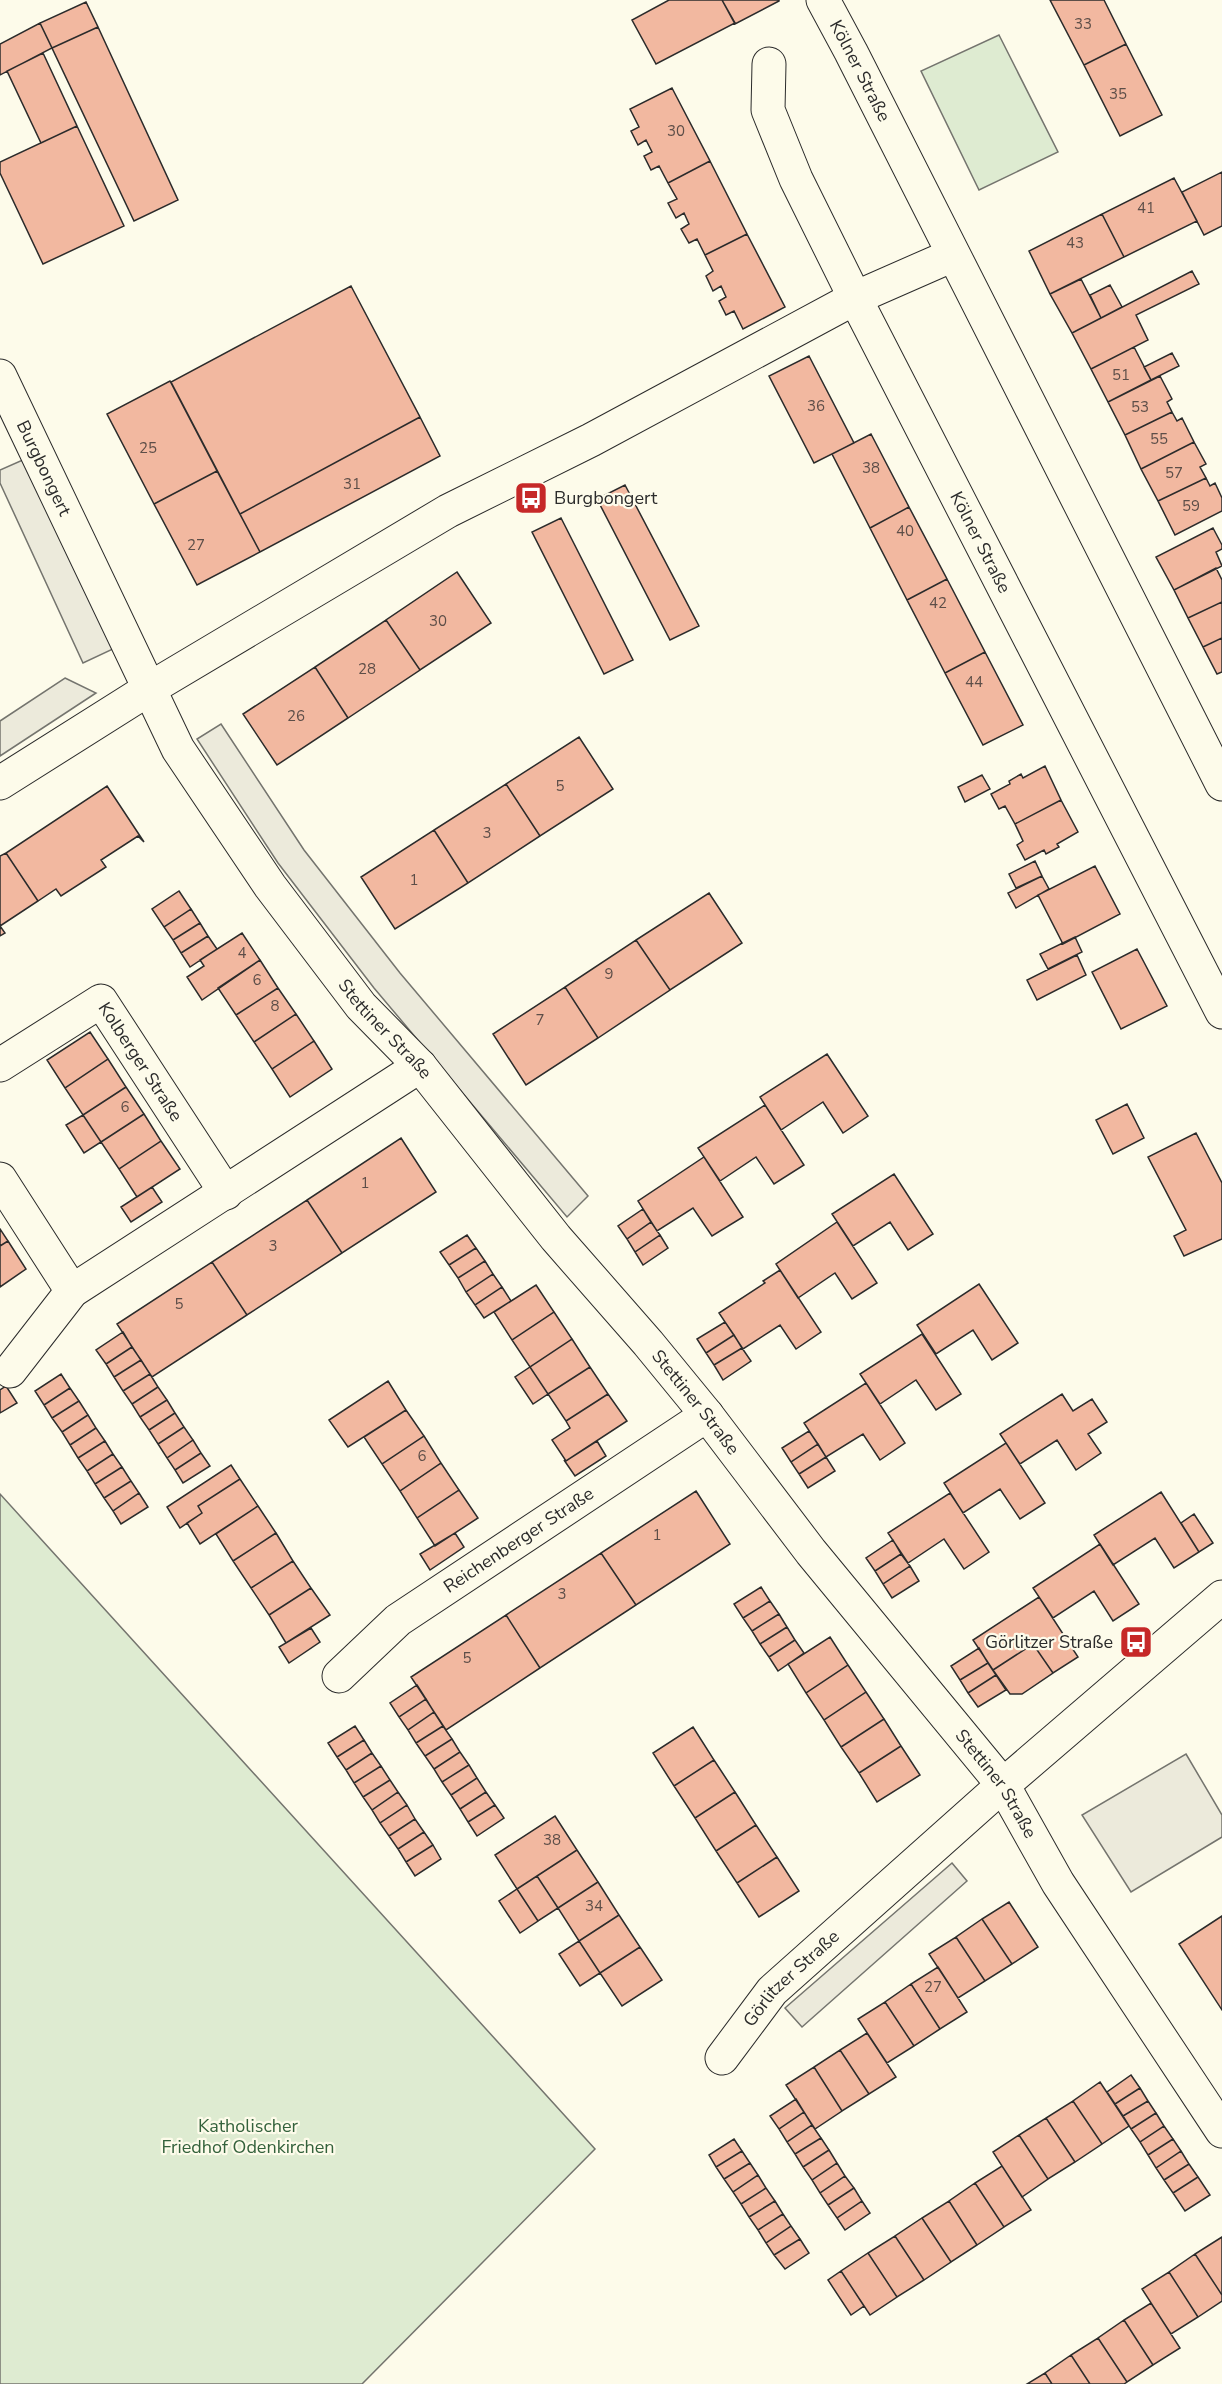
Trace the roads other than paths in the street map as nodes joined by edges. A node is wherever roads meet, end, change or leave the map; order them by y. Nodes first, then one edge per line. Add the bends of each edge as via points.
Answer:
1 (823, 0) edge
2 (769, 64) dead end
3 (953, 255) junction
4 (855, 298) junction
5 (0, 376) edge
6 (149, 689) junction
7 (0, 783) edge
8 (1222, 784) edge
9 (1222, 1012) edge
10 (0, 1065) edge
11 (420, 1066) junction
12 (0, 1179) edge
13 (226, 1193) junction
14 (72, 1291) junction
15 (10, 1371) dead end
16 (707, 1415) junction
17 (1222, 1597) edge
18 (339, 1676) dead end
19 (1003, 1785) junction
20 (722, 2058) dead end
21 (1222, 2131) edge

1 - 3 street, Kölner Straße
2 - 4 street, Kölner Straße via 768,110 796,179
3 - 4 street
3 - 8 street, Kölner Straße
4 - 6 street via 591,440 448,511
4 - 9 street, Kölner Straße
5 - 6 street, Burgbongert
6 - 7 street
6 - 11 street, Stettiner Straße via 178,749 270,886 361,1006
10 - 13 street, Kolberger Straße via 100,1001
11 - 13 street
11 - 16 street, Stettiner Straße via 556,1238
12 - 14 street
13 - 14 street
14 - 15 street
16 - 18 street, Reichenberger Straße via 398,1620
16 - 19 street, Stettiner Straße via 811,1552
17 - 19 street, Görlitzer Straße
19 - 20 street, Görlitzer Straße via 772,1992
19 - 21 street, Stettiner Straße via 1058,1883

